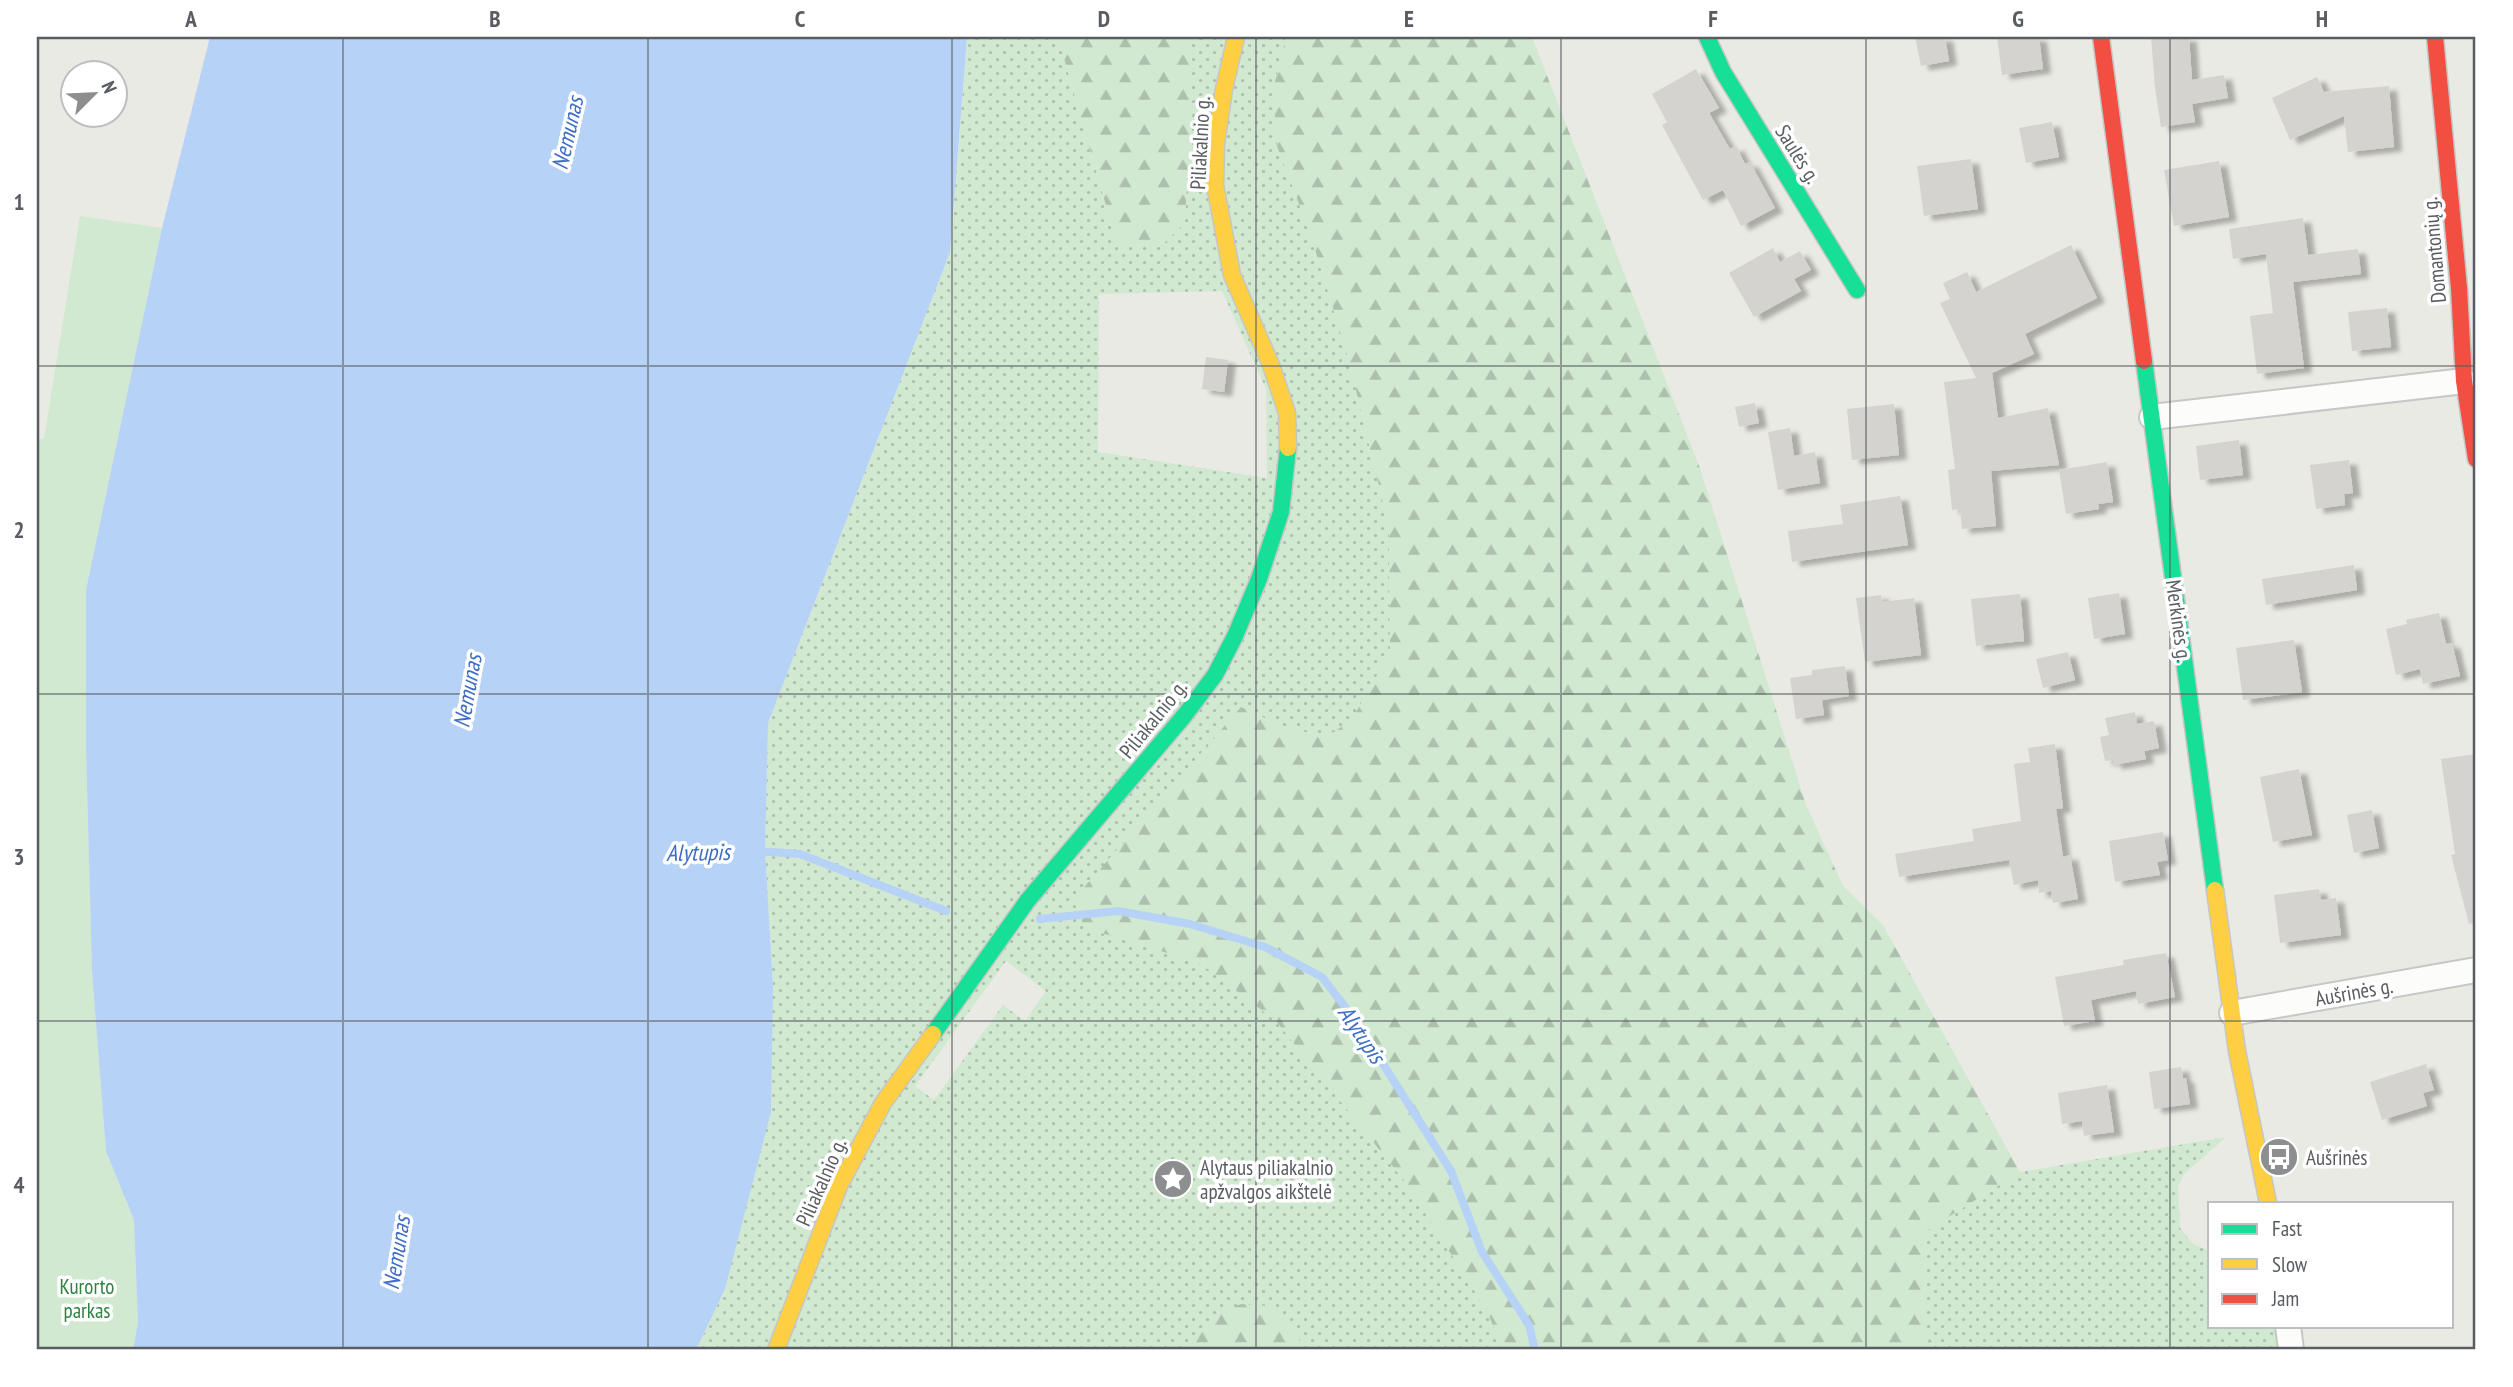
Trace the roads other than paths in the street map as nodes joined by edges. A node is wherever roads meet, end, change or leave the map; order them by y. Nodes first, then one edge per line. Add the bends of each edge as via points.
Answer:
1 (1236, 37) edge
2 (1707, 37) edge
3 (2101, 37) edge
4 (2435, 37) edge
5 (2468, 288) edge
6 (1857, 290) dead end
7 (2464, 381) junction
8 (2151, 417) junction
9 (2476, 459) edge
10 (2476, 970) edge
11 (2232, 1013) junction
12 (2268, 1202) edge
13 (2288, 1328) edge
14 (776, 1350) edge
15 (2291, 1350) edge

1 - 14 street, Piliakalnio g. via 1216,143 1215,185 1232,275 1287,413 1288,462 1281,512 1259,579 1215,674 1028,900 883,1103 839,1186
2 - 6 street, Saulės g. via 1723,72
3 - 8 street, Merkinės g.
4 - 5 street, Domantonių g.
5 - 7 street, Domantonių g.
7 - 8 street
7 - 9 street, Domantonių g.
8 - 11 street, Merkinės g.
10 - 11 street, Aušrinės g.
11 - 12 street, Merkinės g.
13 - 15 street

